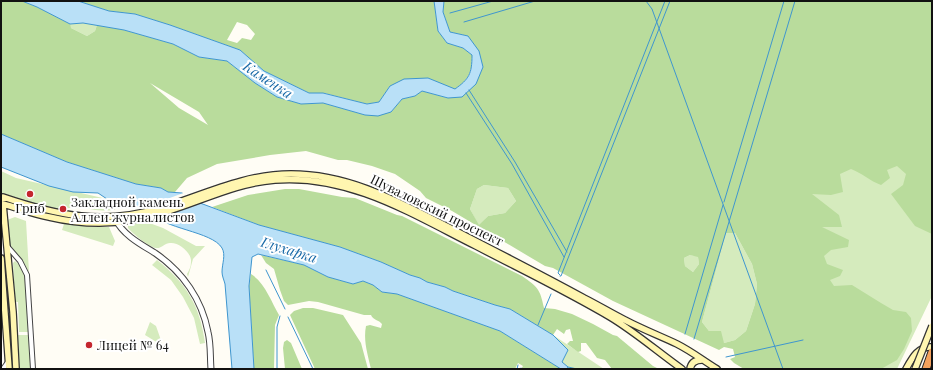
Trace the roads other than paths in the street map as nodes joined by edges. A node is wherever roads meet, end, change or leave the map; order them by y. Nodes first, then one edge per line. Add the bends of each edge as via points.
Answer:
1 (2, 200) edge
2 (129, 218) junction
3 (116, 220) junction
4 (128, 233) junction
5 (6, 244) junction
6 (1, 258) edge
7 (1, 277) edge
8 (3, 285) junction
9 (932, 326) edge
10 (932, 347) edge
11 (932, 352) edge
12 (702, 360) junction
13 (8, 362) junction
14 (3, 369) edge
15 (9, 369) edge
16 (16, 369) edge
17 (33, 369) edge
18 (211, 369) edge
19 (682, 369) edge
20 (690, 369) edge
21 (716, 369) edge
22 (906, 369) edge
23 (915, 369) edge
24 (926, 369) edge

1 - 3 main road, Шуваловский проспект via 40,215 66,221 91,223
1 - 5 main road
2 - 3 main road, Шуваловский проспект
2 - 4 street
2 - 12 main road, Шуваловский проспект via 245,180 284,174 339,179 389,197 624,320 678,345
2 - 19 main road, Шуваловский проспект via 162,213 246,184 299,179 346,186 392,204 610,317
3 - 4 street
4 - 18 street via 169,264 184,279 202,308 209,334
5 - 16 main road
5 - 17 street via 20,261 27,275
6 - 8 main road
7 - 8 street
8 - 13 main road
9 - 23 main road, bridge
10 - 22 main road via 916,353
11 - 24 highway
12 - 20 main road via 694,362
12 - 21 main road, Шуваловский проспект
13 - 14 street
13 - 15 main road

